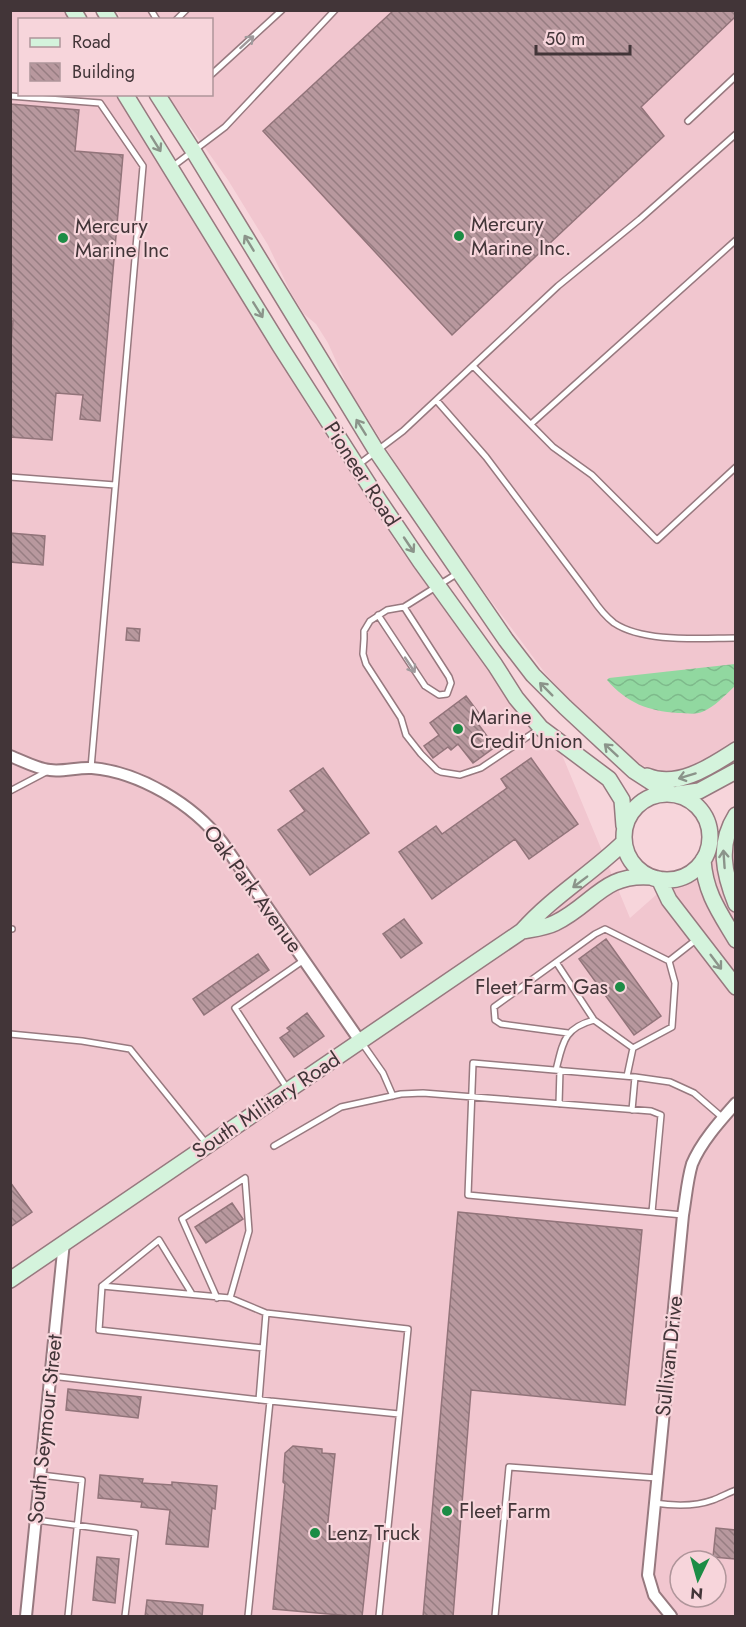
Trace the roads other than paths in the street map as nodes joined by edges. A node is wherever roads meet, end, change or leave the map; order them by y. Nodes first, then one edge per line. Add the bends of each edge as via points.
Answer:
1 (282, 10) edge
2 (335, 10) edge
3 (213, 73) edge
4 (735, 76) edge
5 (10, 96) edge
6 (126, 96) edge
7 (158, 96) edge
8 (688, 121) dead end
9 (735, 134) edge
10 (194, 152) junction
11 (171, 168) junction
12 (735, 240) edge
13 (473, 366) junction
14 (437, 401) junction
15 (531, 424) junction
16 (377, 452) junction
17 (356, 466) junction
18 (735, 467) edge
19 (10, 477) edge
20 (115, 485) junction
21 (458, 573) junction
22 (437, 586) junction
23 (404, 607) junction
24 (378, 615) junction
25 (735, 638) edge
26 (541, 728) junction
27 (735, 750) edge
28 (10, 756) edge
29 (91, 768) junction
30 (49, 770) junction
31 (634, 771) junction
32 (735, 771) edge
33 (10, 791) edge
34 (672, 794) junction
35 (735, 808) edge
36 (735, 815) edge
37 (624, 826) junction
38 (623, 843) junction
39 (706, 854) junction
40 (655, 878) junction
41 (735, 904) edge
42 (522, 931) junction
43 (698, 938) junction
44 (735, 940) edge
45 (305, 960) junction
46 (669, 961) junction
47 (556, 962) junction
48 (735, 987) edge
49 (594, 1020) junction
50 (568, 1033) junction
51 (10, 1034) edge
52 (360, 1041) junction
53 (633, 1047) junction
54 (558, 1070) junction
55 (627, 1076) junction
56 (635, 1077) junction
57 (288, 1090) junction
58 (393, 1096) junction
59 (472, 1096) junction
60 (735, 1103) edge
61 (559, 1104) junction
62 (632, 1110) junction
63 (723, 1118) junction
64 (207, 1144) junction
65 (274, 1146) dead end
66 (652, 1212) junction
67 (683, 1215) junction
68 (64, 1242) junction
69 (10, 1280) edge
70 (102, 1286) junction
71 (192, 1294) junction
72 (217, 1298) junction
73 (230, 1298) junction
74 (266, 1314) junction
75 (263, 1348) junction
76 (50, 1376) junction
77 (259, 1400) junction
78 (270, 1401) junction
79 (399, 1414) junction
80 (40, 1475) junction
81 (657, 1478) junction
82 (735, 1490) edge
83 (654, 1503) junction
84 (35, 1520) junction
85 (78, 1526) junction
86 (26, 1617) edge
87 (68, 1617) edge
88 (126, 1617) edge
89 (248, 1617) edge
90 (379, 1617) edge
91 (495, 1617) edge
92 (671, 1617) edge

3 -> 1 lane
2 - 10 lane via 225,127
4 - 8 lane
5 - 20 lane via 100,103 142,166
6 -> 11 main road, Pioneer Road
7 - 10 main road, Pioneer Road
9 - 13 lane via 574,272
10 - 11 lane
16 -> 10 main road, Pioneer Road
11 -> 17 main road, Pioneer Road
12 - 15 lane
13 - 14 lane
13 - 15 lane
14 - 16 lane
14 - 25 lane via 486,457 611,620 650,635
15 - 18 lane via 553,447 592,475 657,540
16 - 17 lane
16 - 21 main road, Pioneer Road
17 -> 22 main road, Pioneer Road
19 - 20 lane
20 - 29 lane
21 - 22 lane
31 -> 21 main road, Pioneer Road via 532,675
22 - 23 lane
22 - 26 main road, Pioneer Road
23 - 24 lane
24 -> 23 lane via 424,686 439,695 447,694 449,677
24 - 26 lane via 364,631 366,664 400,718 406,735 436,770 460,775 473,772
26 - 37 main road, Pioneer Road via 609,779 622,800
27 -> 31 main road via 702,770 677,779 653,778
28 - 30 street, Oak Park Avenue
29 - 30 street, Oak Park Avenue
29 - 45 street, Oak Park Avenue via 131,778 181,802 198,815 222,842
30 - 33 lane
31 - 34 main road, Pioneer Road
32 - 34 main road via 699,791
34 - 37 main road via 653,795 640,802
34 - 39 main road via 689,800 704,814 710,833
35 - 39 main road
41 -> 36 main road via 723,852
37 - 38 main road
38 - 40 main road via 633,864
38 -> 42 main road, South Military Road
39 - 40 main road via 695,870 684,876 672,880
39 - 44 main road via 705,883 709,895
40 - 42 main road, South Military Road via 617,880 554,924
40 - 43 main road
42 - 52 main road, South Military Road
43 - 46 lane
43 -> 48 main road
45 - 52 street, Oak Park Avenue
45 - 57 lane via 235,1008
46 - 47 lane via 604,929
46 - 53 lane via 675,982 672,1027
47 - 49 lane
47 - 50 lane via 501,1000 494,1007 495,1020
49 - 50 lane via 580,1023
49 - 53 lane
50 - 54 lane
51 - 64 lane via 130,1049
52 - 57 main road, South Military Road
52 - 58 lane
53 - 55 lane
54 - 55 lane
54 - 59 lane via 473,1063
54 - 61 lane
55 - 56 lane
56 - 62 lane
56 - 63 lane via 682,1087
57 - 64 main road, South Military Road
58 - 59 lane
58 - 65 lane via 341,1107
59 - 61 lane
59 - 66 lane via 468,1195
60 - 63 street, Sullivan Drive
61 - 62 lane
62 - 66 lane via 661,1115
63 - 67 street, Sullivan Drive via 693,1164
64 - 68 main road, South Military Road
66 - 67 lane
67 - 81 street, Sullivan Drive
68 - 69 main road, South Military Road
68 - 76 street, South Seymour Street
70 - 71 lane
70 - 71 lane via 159,1240
70 - 75 lane via 99,1330
71 - 72 lane
72 - 73 lane
72 - 73 lane via 182,1219 245,1178 249,1232
73 - 74 lane
74 - 75 lane
74 - 79 lane via 408,1329
75 - 77 lane
76 - 77 lane
76 - 80 street, South Seymour Street
77 - 78 lane
78 - 79 lane
78 - 89 lane
79 - 90 lane
80 - 84 street, South Seymour Street
80 - 85 lane via 82,1480
81 - 83 street, Sullivan Drive
81 - 91 lane via 509,1467
82 - 83 lane via 697,1504
83 - 92 street, Sullivan Drive via 648,1579
84 - 85 lane
84 - 86 street, South Seymour Street
85 - 87 lane
85 - 88 lane via 135,1533

